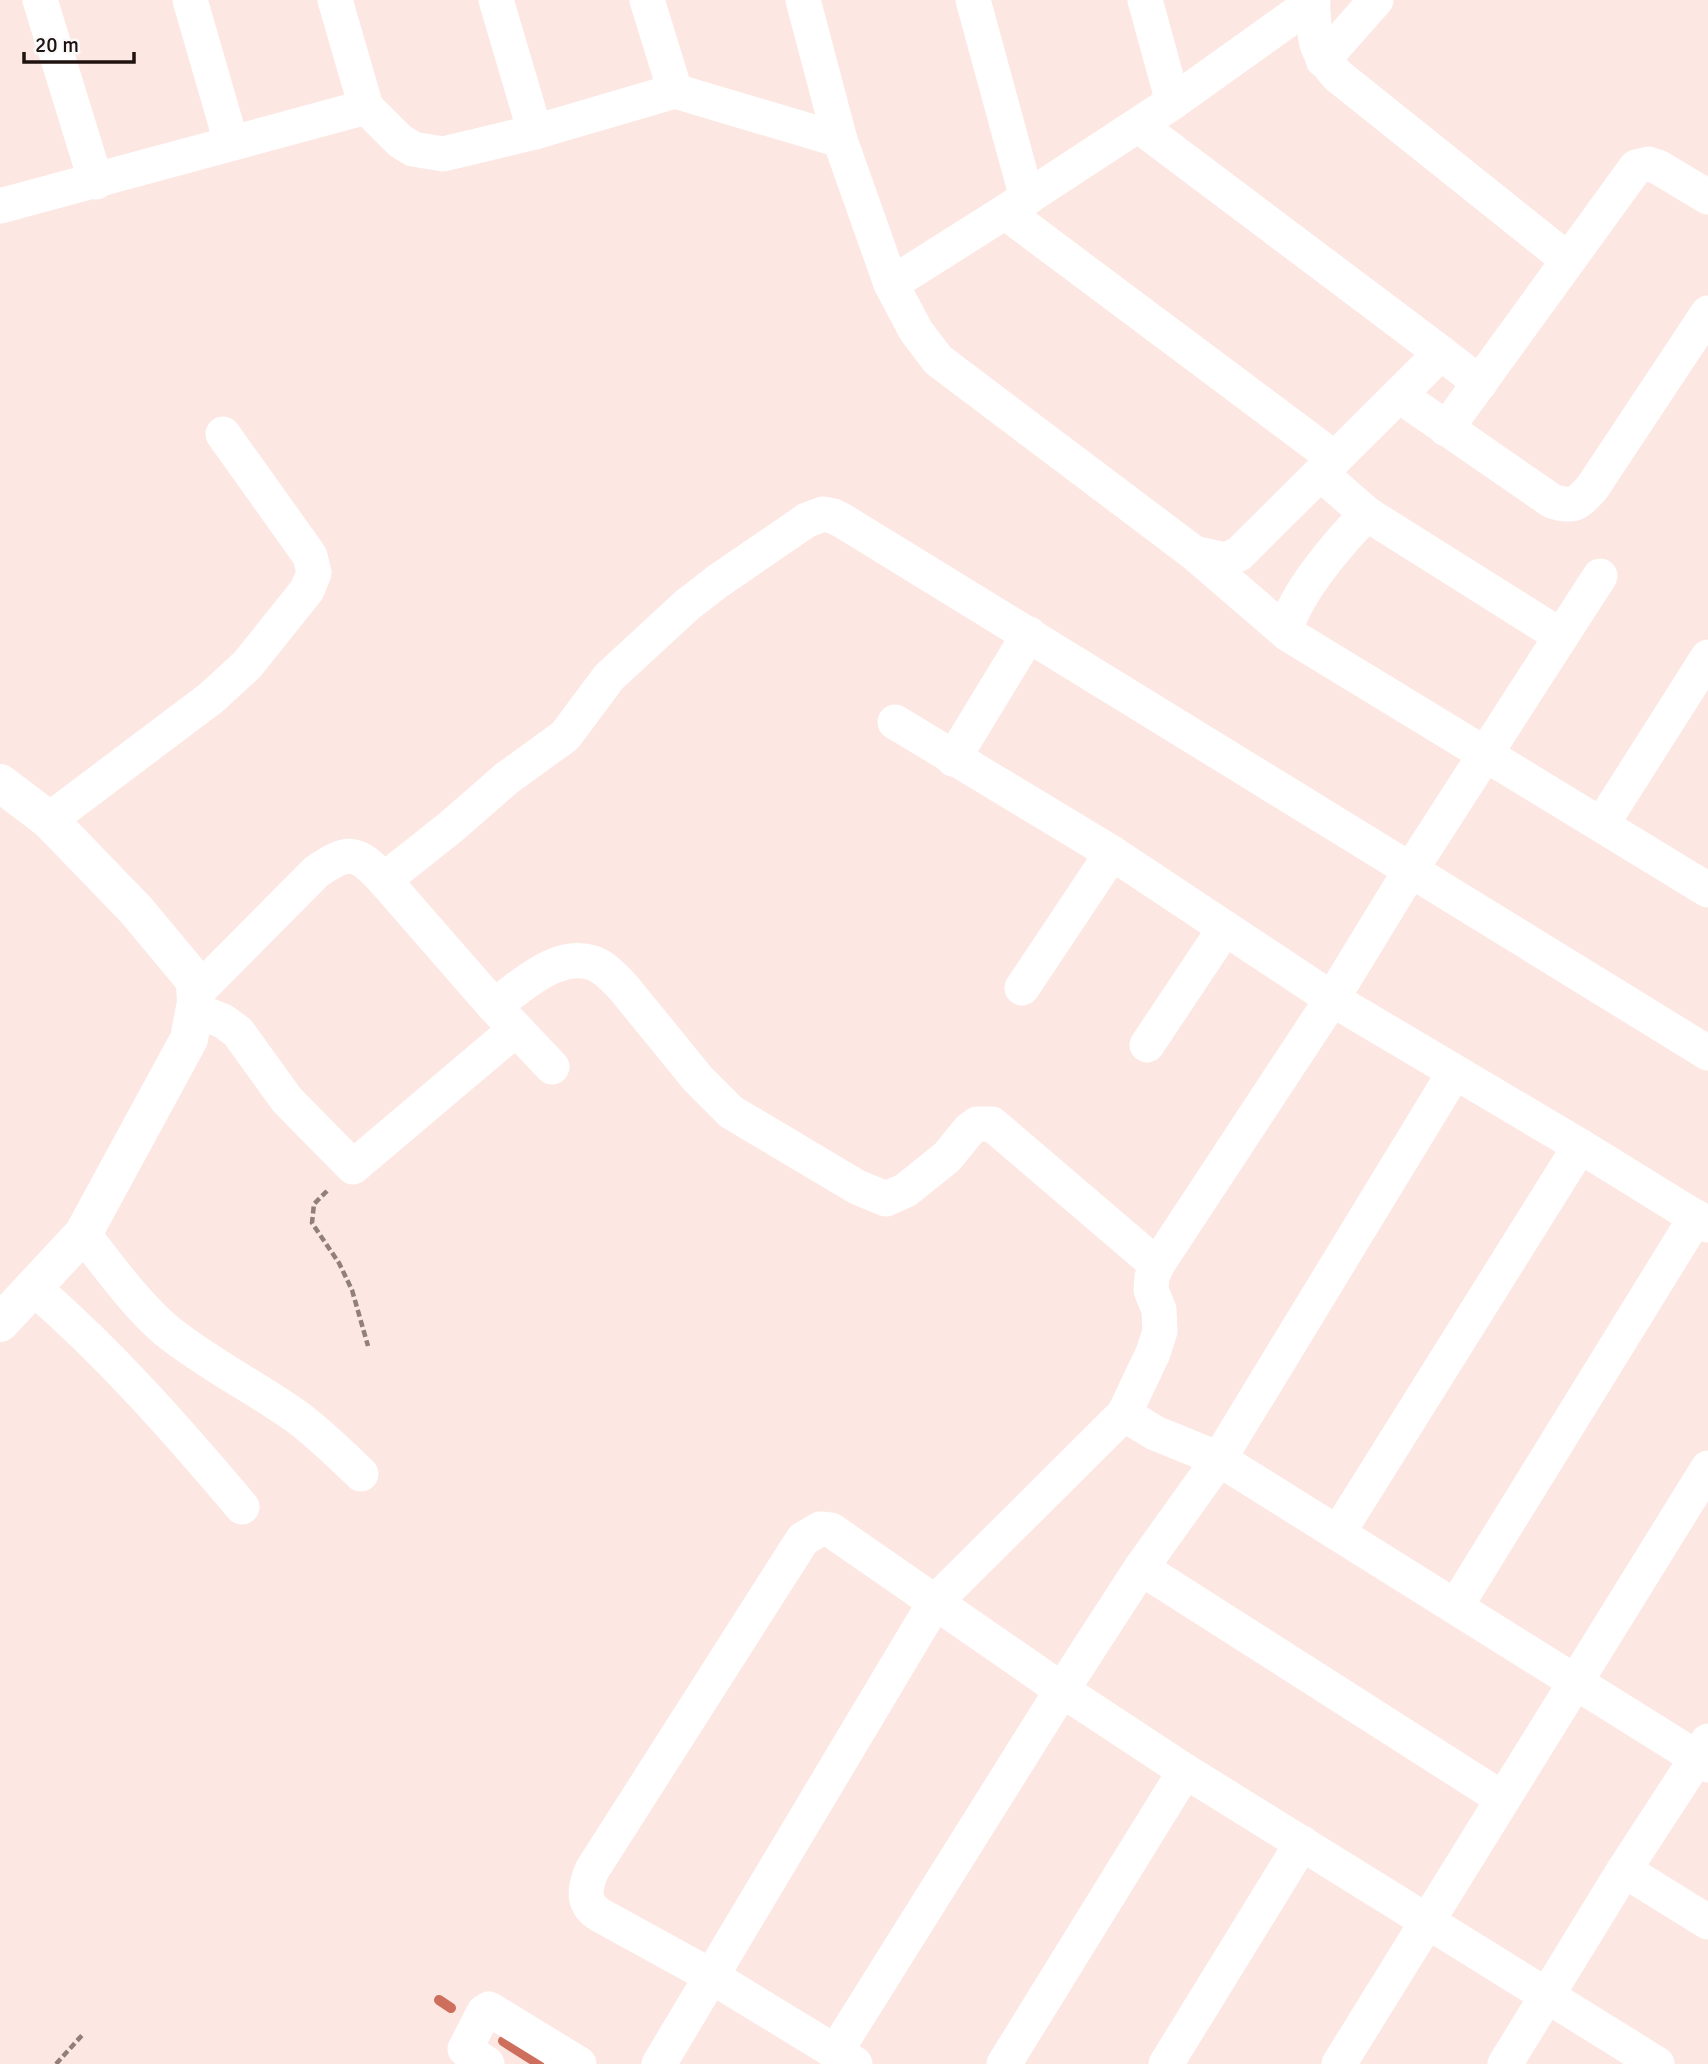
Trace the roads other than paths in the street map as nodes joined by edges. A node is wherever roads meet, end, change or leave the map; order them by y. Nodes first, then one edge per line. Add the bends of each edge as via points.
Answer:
1 (40, 0) edge
2 (190, 0) edge
3 (335, 0) edge
4 (496, 0) edge
5 (647, 0) edge
6 (803, 0) edge
7 (973, 0) edge
8 (1145, 0) edge
9 (1376, 0) edge
10 (1312, 1) edge
11 (1323, 60) junction
12 (675, 91) junction
13 (1172, 102) junction
14 (366, 107) junction
15 (1138, 125) junction
16 (535, 132) junction
17 (840, 140) junction
18 (231, 142) junction
19 (96, 182) junction
20 (1708, 197) edge
21 (1016, 205) junction
22 (0, 206) edge
23 (1568, 260) junction
24 (891, 284) junction
25 (1708, 313) edge
26 (1441, 353) junction
27 (1480, 383) junction
28 (1400, 396) junction
29 (1446, 429) junction
30 (223, 434) dead end
31 (1327, 466) junction
32 (1367, 514) junction
33 (1194, 553) junction
34 (1600, 576) dead end
35 (1286, 632) junction
36 (1029, 634) junction
37 (1561, 636) junction
38 (1708, 657) edge
39 (895, 722) dead end
40 (1486, 753) junction
41 (953, 759) junction
42 (0, 783) edge
43 (49, 820) junction
44 (1602, 824) junction
45 (1112, 853) junction
46 (1410, 870) junction
47 (384, 880) junction
48 (1708, 890) edge
49 (1225, 928) junction
50 (1021, 988) dead end
51 (1332, 999) junction
52 (195, 1002) junction
53 (505, 1018) junction
54 (1147, 1045) dead end
55 (1708, 1054) edge
56 (552, 1067) dead end
57 (1454, 1073) junction
58 (1580, 1146) junction
59 (1702, 1221) edge
60 (83, 1234) junction
61 (1157, 1265) junction
62 (34, 1287) junction
63 (0, 1323) edge
64 (1124, 1414) junction
65 (1219, 1459) junction
66 (1708, 1468) edge
67 (361, 1474) dead end
68 (242, 1507) dead end
69 (1338, 1533) junction
70 (1142, 1569) junction
71 (935, 1602) junction
72 (1456, 1606) junction
73 (1576, 1681) junction
74 (1062, 1689) junction
75 (1704, 1755) edge
76 (1185, 1771) junction
77 (1503, 1799) junction
78 (1302, 1843) junction
79 (1624, 1870) junction
80 (1427, 1921) junction
81 (1708, 1923) edge
82 (711, 1976) junction
83 (1547, 1996) junction
84 (845, 2057) edge
85 (487, 2064) edge
86 (579, 2064) edge
87 (659, 2064) edge
88 (1004, 2064) edge
89 (1167, 2064) edge
90 (1339, 2064) edge
91 (1505, 2064) edge
92 (1657, 2064) edge

1 - 19 street
2 - 18 street
3 - 14 street
4 - 16 street
5 - 12 street
6 - 17 street
7 - 21 street
8 - 13 street
9 - 11 street
10 - 11 street via 1312,26
10 - 13 street
11 - 23 street
12 - 16 street
12 - 17 street
13 - 15 street
14 - 16 street via 400,141 429,153 443,154
14 - 18 street
15 - 21 street
15 - 26 street
17 - 24 street
18 - 19 street
19 - 22 street
20 - 23 street via 1658,167 1636,167
21 - 24 street
21 - 31 street
23 - 27 street
24 - 33 street via 938,360
25 - 29 street via 1592,488 1577,503 1552,501
26 - 27 street
26 - 28 street
27 - 29 street
28 - 29 street
28 - 31 street
30 - 43 street via 310,556 314,573 307,590 255,656 211,698
31 - 32 street
31 - 33 street via 1239,554 1226,560
32 - 35 street via 1334,550 1299,600
32 - 37 street
33 - 35 street
34 - 37 street
35 - 40 street
36 - 41 street
36 - 46 street
36 - 47 street via 843,521 819,515 742,562 688,605 609,677 565,736
37 - 40 street
38 - 44 street
39 - 41 street
40 - 44 street
40 - 46 street
41 - 45 street
42 - 43 street
43 - 52 street via 136,910 191,976
44 - 48 street
45 - 49 street
45 - 50 street
46 - 51 street
46 - 55 street
47 - 52 street via 355,855 332,861 316,872
47 - 53 street
49 - 51 street
49 - 54 street
51 - 57 street
51 - 61 street
52 - 53 street via 238,1032 287,1100 353,1167
52 - 60 street via 186,1045
53 - 56 street
53 - 61 street via 531,978 561,964 594,963 623,987 731,1112 857,1186 886,1199 906,1190 947,1157 969,1130 992,1124
57 - 58 street
57 - 65 street
58 - 59 street
58 - 69 street
59 - 72 street
60 - 62 street
60 - 67 street via 165,1328 302,1421
61 - 64 street via 1151,1284 1160,1331
62 - 63 street
62 - 68 street via 127,1374
64 - 65 street via 1155,1433
64 - 71 street
65 - 69 street
65 - 70 street
66 - 73 street
69 - 72 street
70 - 74 street
70 - 77 street
71 - 74 street
71 - 82 street
71 - 82 street via 831,1530 809,1534 592,1870 585,1891 591,1908
72 - 73 street
73 - 75 street
73 - 77 street
74 - 76 street
74 - 84 street
75 - 79 street
76 - 78 street
76 - 88 street
77 - 80 street
78 - 80 street
78 - 89 street
79 - 81 street
79 - 83 street
80 - 83 street
80 - 90 street
82 - 84 street
82 - 87 street
83 - 91 street
83 - 92 street
85 - 86 street via 465,2049 487,2009

